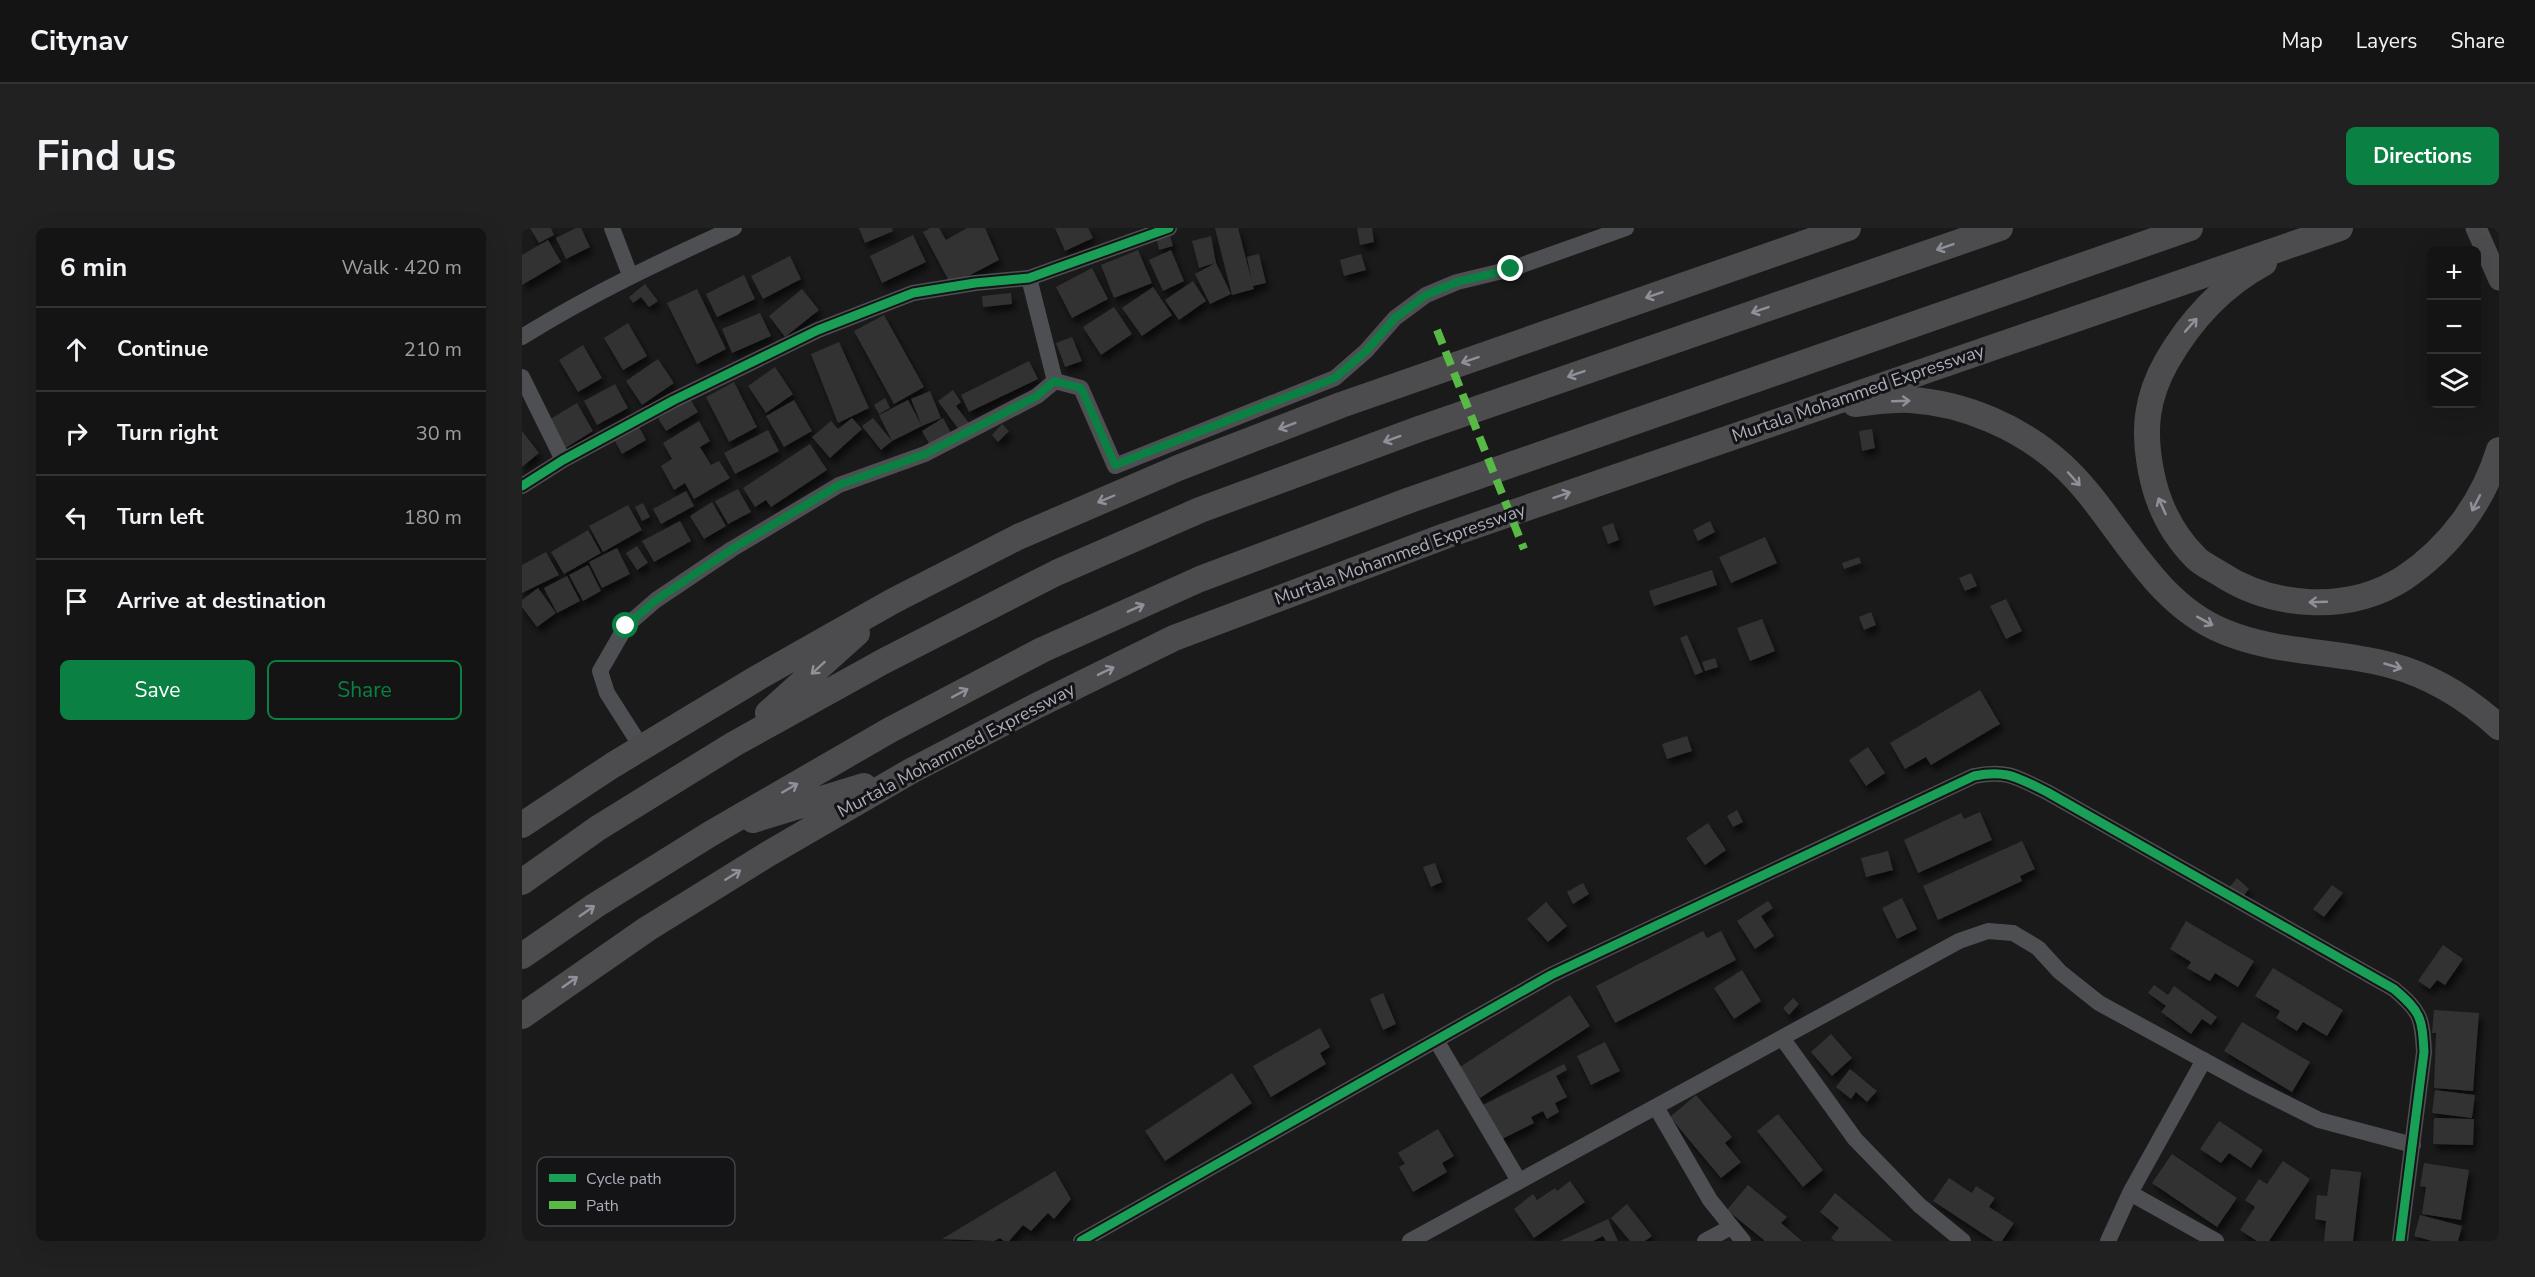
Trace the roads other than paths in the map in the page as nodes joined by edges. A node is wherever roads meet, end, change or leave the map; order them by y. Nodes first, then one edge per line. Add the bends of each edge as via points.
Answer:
1 (612, 228) edge
2 (734, 228) edge
3 (1169, 228) edge
4 (1626, 228) edge
5 (1796, 228) edge
6 (1848, 228) edge
7 (2000, 228) edge
8 (2190, 228) edge
9 (2340, 228) edge
10 (2477, 232) edge
11 (2310, 238) junction
12 (630, 275) junction
13 (1029, 278) junction
14 (2499, 280) edge
15 (1686, 283) junction
16 (522, 337) edge
17 (522, 378) edge
18 (1054, 381) junction
19 (1782, 419) junction
20 (2499, 450) edge
21 (563, 460) junction
22 (522, 486) edge
23 (892, 601) junction
24 (2499, 727) edge
25 (734, 744) junction
26 (642, 748) junction
27 (911, 771) junction
28 (522, 825) edge
29 (710, 834) junction
30 (522, 882) edge
31 (522, 956) edge
32 (522, 1016) edge
33 (1782, 1038) junction
34 (1436, 1040) junction
35 (2204, 1060) junction
36 (1656, 1107) junction
37 (2412, 1145) junction
38 (1519, 1181) junction
39 (2130, 1193) junction
40 (1731, 1227) junction
41 (1080, 1241) edge
42 (1410, 1241) edge
43 (1705, 1241) edge
44 (1743, 1241) edge
45 (1963, 1241) edge
46 (2108, 1241) edge
47 (2216, 1241) edge
48 (2400, 1241) edge

1 - 12 street
2 - 12 street
3 - 13 street
4 - 18 street via 1426,295 1395,318 1335,378 1115,465 1081,388
5 - 15 highway
6 - 15 highway
7 -> 25 highway via 1419,429 1200,510 1046,578
29 -> 8 highway via 890,730 1042,650 1200,579 1410,500
9 - 11 highway, Murtala Mohammed Expressway
10 - 14 main road
11 - 19 highway, Murtala Mohammed Expressway
20 -> 11 highway via 2493,471 2470,514 2441,548 2403,579 2363,596 2318,603 2277,599 2232,582 2197,559 2170,526 2154,489 2146,448 2147,411 2161,372 2181,335 2212,301 2254,268
12 - 16 street
13 - 18 street
13 - 21 street via 913,293 818,330 674,399
15 -> 23 highway via 1341,405 1178,468 1018,537
17 - 21 street
18 - 26 street via 1037,396 925,454 839,485 713,562 656,600 626,626 600,671 607,693
19 -> 24 highway via 1852,404 1909,400 1948,405 1988,418 2061,464 2094,500 2150,576 2185,610 2224,632 2268,646 2389,664 2430,679 2475,704
27 -> 19 highway, Murtala Mohammed Expressway via 1174,638 1445,536
21 - 22 street
23 -> 25 highway
23 - 26 highway
25 - 30 highway via 598,828
26 - 28 highway
27 - 29 highway
32 -> 27 highway, Murtala Mohammed Expressway via 647,929
31 -> 29 highway via 596,904
33 - 35 street via 1959,941 1988,931 2013,933 2038,948 2060,972 2099,1003
33 - 36 street
33 - 45 street via 1855,1139 1919,1205
34 - 37 street via 1551,975 1974,776 1995,772 2047,792 2394,989 2416,1008 2423,1026 2424,1053
34 - 38 street
34 - 41 street
35 - 37 street via 2319,1120
35 - 39 street
36 - 38 street
36 - 40 street via 1710,1200
37 - 48 street
38 - 42 street
39 - 46 street
39 - 47 street
40 - 43 street
40 - 44 street

